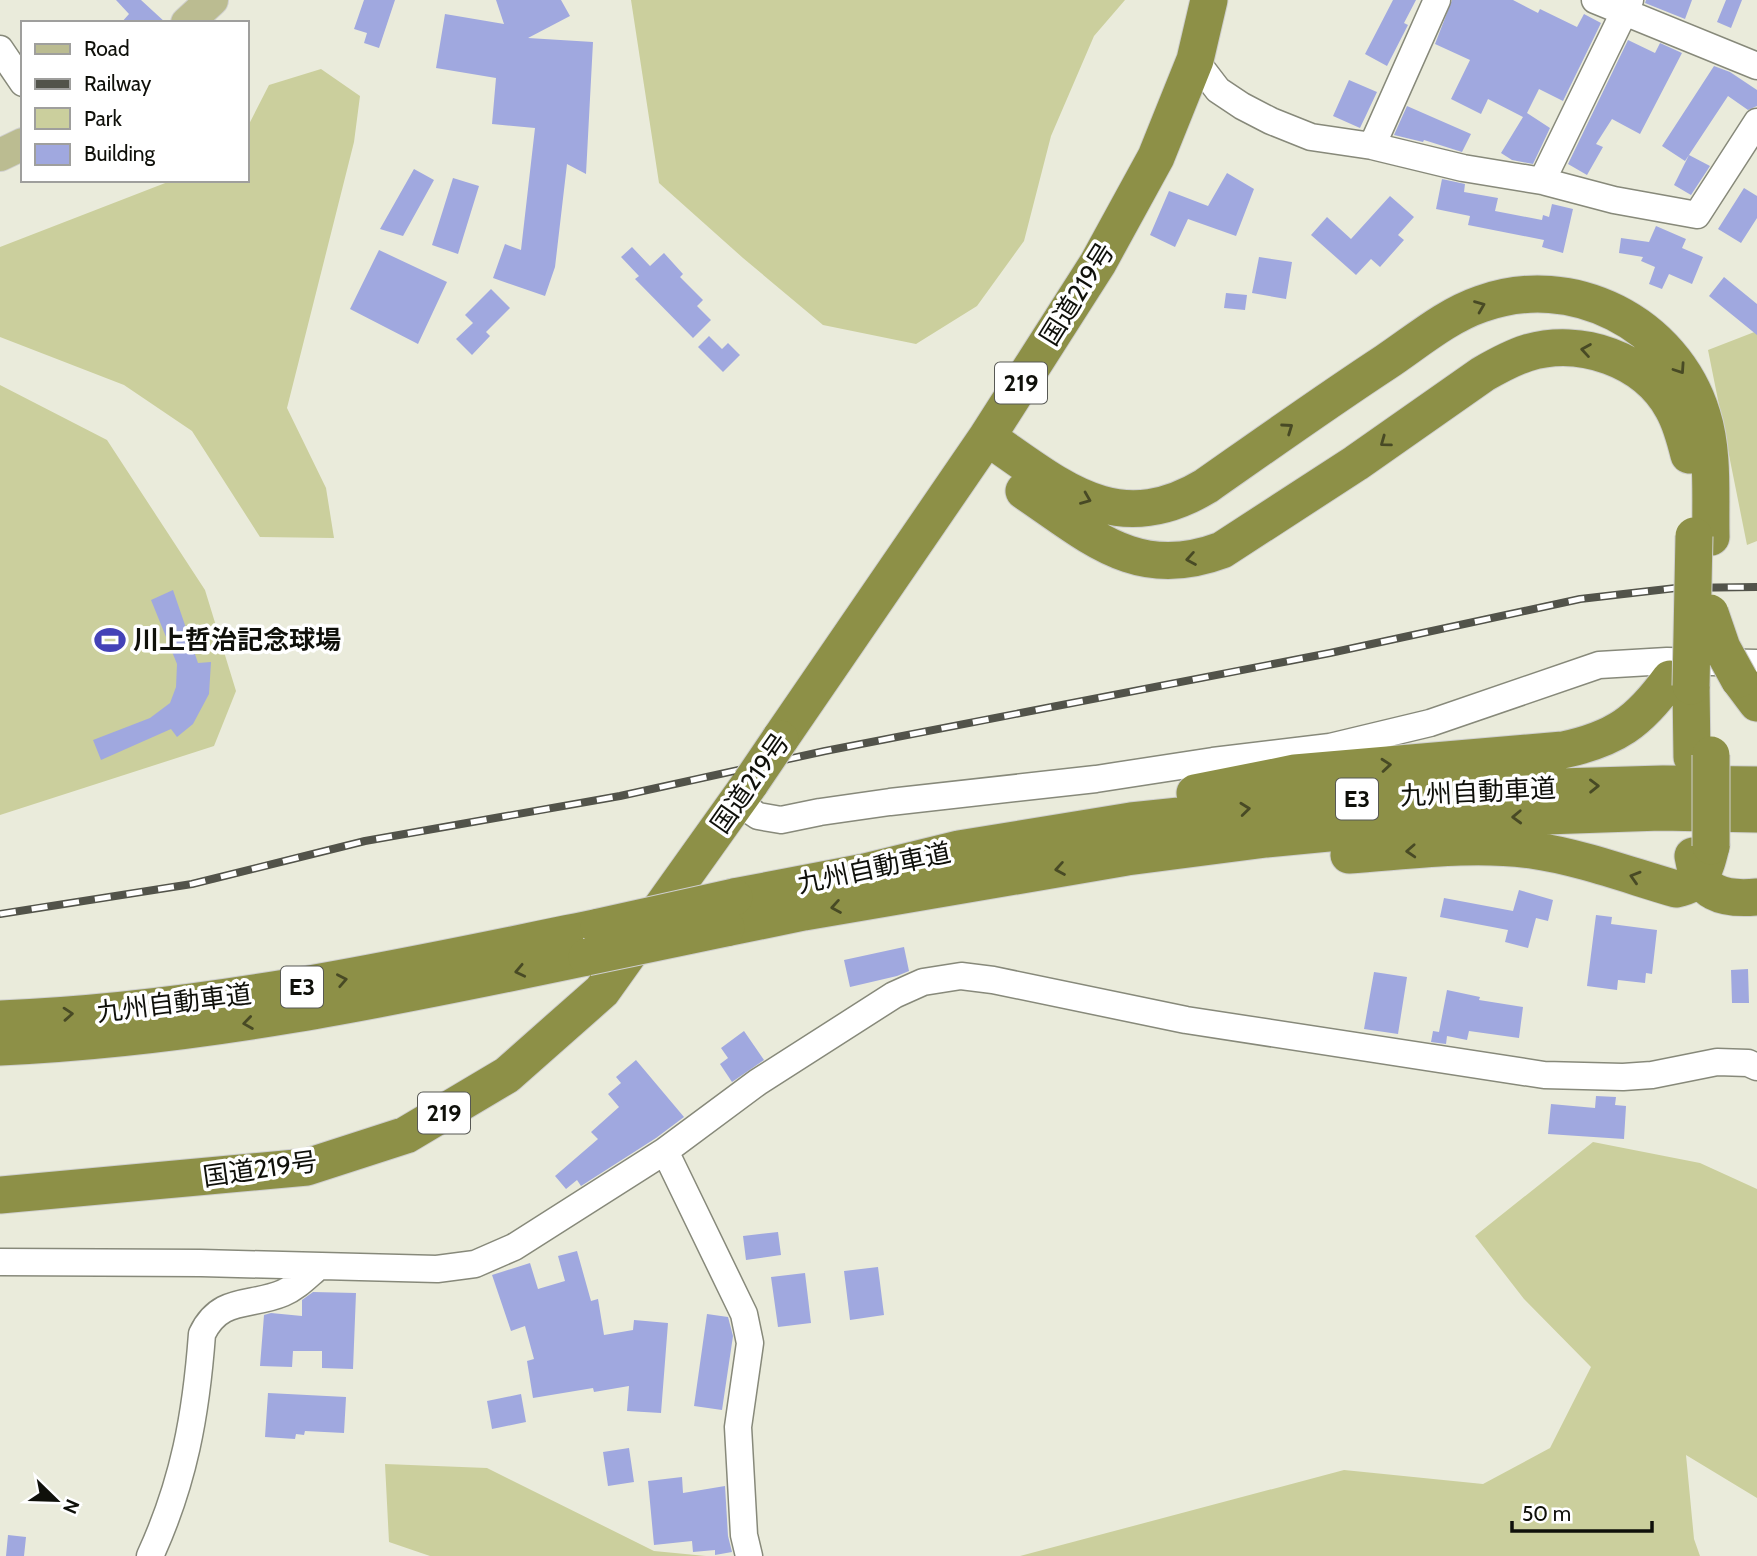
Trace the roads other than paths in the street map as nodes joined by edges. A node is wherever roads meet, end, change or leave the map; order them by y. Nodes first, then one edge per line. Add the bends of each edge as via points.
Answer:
1 (212, 0) edge
2 (1209, 0) edge
3 (1437, 0) edge
4 (1595, 0) edge
5 (1627, 6) edge
6 (189, 21) edge
7 (0, 49) edge
8 (1195, 60) junction
9 (1757, 66) edge
10 (21, 80) edge
11 (1757, 122) edge
12 (21, 145) edge
13 (1372, 146) junction
14 (0, 155) edge
15 (1542, 181) junction
16 (980, 447) junction
17 (1703, 536) junction
18 (1721, 683) edge
19 (1757, 785) edge
20 (744, 792) junction
21 (1757, 814) edge
22 (959, 849) junction
23 (1128, 857) junction
24 (1700, 857) junction
25 (1757, 897) edge
26 (730, 913) junction
27 (593, 942) junction
28 (0, 1018) edge
29 (0, 1046) edge
30 (1757, 1067) edge
31 (665, 1151) junction
32 (0, 1195) edge
33 (0, 1262) edge
34 (319, 1266) junction
35 (150, 1556) edge
36 (749, 1556) edge

1 - 6 main road
2 - 8 highway, 国道219号 / 219
3 - 13 street
4 - 5 street
5 - 9 street
5 - 15 street
7 - 10 street
8 - 13 street via 1217,90 1242,107 1311,137
8 - 16 highway, 国道219号 / 219 via 1156,157 1098,263
11 - 15 street via 1697,215
12 - 14 main road
13 - 15 street
17 -> 16 highway via 1684,433 1672,407 1655,384 1632,366 1577,348 1529,353 1505,362 1222,550 1183,561 1140,559 1102,543
16 -> 17 highway via 1096,504 1142,509 1164,506 1206,486 1446,321 1479,304 1543,293 1597,305 1623,317 1650,334 1682,371 1694,390 1709,443
16 - 20 highway, 国道219号 / 219, bridge
17 - 18 highway via 1701,616
18 - 20 street via 1667,661 1599,665 1430,723 1330,747 781,820 758,816
22 -> 18 highway via 1127,807 1295,773 1592,744 1616,733 1654,701
18 - 24 highway, bridge via 1701,756
22 -> 19 highway, 九州自動車道 / E3 via 1131,821 1303,803 1488,789
20 - 32 highway, 国道219号 / 219 via 602,991 507,1075 406,1135 307,1167
21 -> 23 highway, 九州自動車道 / E3 via 1661,811 1485,818
22 - 26 highway, 九州自動車道 / E3
24 -> 23 highway via 1690,886 1676,889 1530,850 1478,847 1282,859
23 -> 26 highway, 九州自動車道 / E3 via 804,912
24 - 25 highway via 1717,894
26 - 27 highway, 九州自動車道 / E3, bridge
28 -> 27 highway, 九州自動車道 / E3 via 249,995
27 -> 29 highway, 九州自動車道 / E3 via 386,999 251,1023 100,1041
30 - 31 street via 1717,1062 1652,1075 1544,1075 1186,1020 961,976 923,982 894,995 758,1082
31 - 34 street via 514,1247 475,1264 437,1269
31 - 36 street via 744,1314 750,1343 738,1427
33 - 34 street
34 - 35 street via 297,1286 230,1306 208,1321 202,1334 189,1447 168,1518

